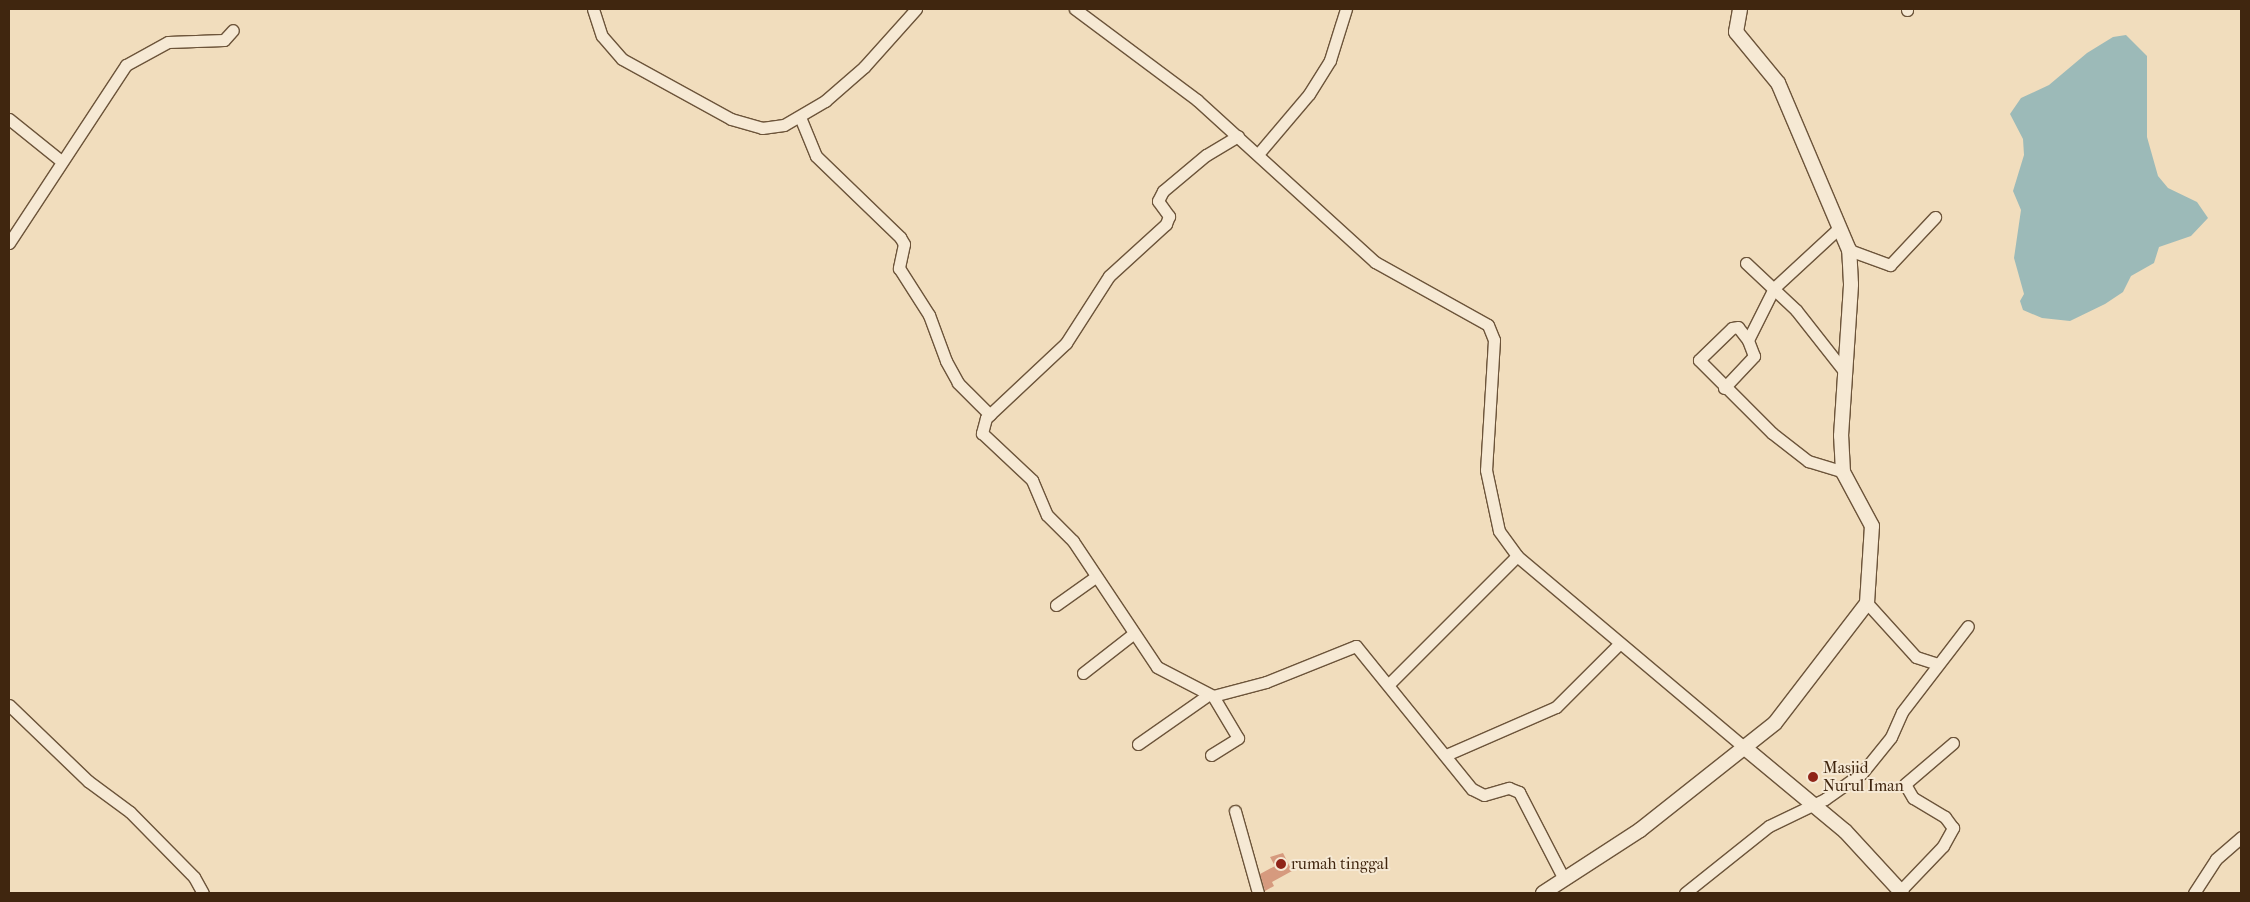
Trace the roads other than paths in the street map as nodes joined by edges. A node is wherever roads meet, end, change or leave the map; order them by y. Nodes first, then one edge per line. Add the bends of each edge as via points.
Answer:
1 (593, 9) edge
2 (916, 9) edge
3 (1075, 9) edge
4 (1346, 9) edge
5 (1740, 9) edge
6 (233, 30) dead end
7 (800, 117) junction
8 (9, 119) edge
9 (1238, 136) junction
10 (1259, 153) junction
11 (60, 160) junction
12 (1935, 216) dead end
13 (1839, 228) junction
14 (9, 243) edge
15 (1849, 250) junction
16 (1746, 263) dead end
17 (1774, 288) junction
18 (1748, 340) junction
19 (1844, 371) junction
20 (1724, 388) junction
21 (990, 415) junction
22 (1843, 472) junction
23 (1517, 556) junction
24 (1094, 578) junction
25 (1867, 603) junction
26 (1056, 605) dead end
27 (1968, 626) dead end
28 (1133, 634) junction
29 (1619, 644) junction
30 (1937, 664) junction
31 (1083, 673) dead end
32 (1389, 684) junction
33 (1211, 695) junction
34 (9, 705) edge
35 (1954, 742) dead end
36 (1138, 744) dead end
37 (1745, 748) junction
38 (1446, 754) junction
39 (1212, 755) dead end
40 (1814, 804) junction
41 (1235, 811) dead end
42 (2241, 837) edge
43 (1564, 879) junction
44 (1901, 892) edge
45 (203, 893) edge
46 (1258, 893) edge
47 (1543, 893) edge
48 (1685, 893) edge
49 (2194, 893) edge

1 - 7 street via 602,36 614,52 683,95 754,126 779,126
2 - 7 street via 864,67
3 - 9 street
4 - 10 street via 1330,60 1309,94
5 - 13 street via 1736,32 1778,83
6 - 11 street via 224,40 168,42 133,59
7 - 21 street via 816,156 900,236 904,244 899,268 929,315 958,383
8 - 11 street
9 - 10 street
9 - 21 street via 1206,155 1164,191 1158,200 1169,216 1166,224 1103,283 1062,347
10 - 23 street via 1375,262 1492,330 1487,488 1499,531
11 - 14 street
12 - 15 street via 1890,265
13 - 15 street
13 - 17 street
15 - 19 street via 1851,284
16 - 17 street
17 - 18 street
17 - 19 street
18 - 20 street via 1754,356
18 - 20 street via 1735,327 1698,358
19 - 22 street
20 - 22 street via 1808,461
21 - 24 street via 981,425 982,433 1032,480 1047,515 1073,541
22 - 25 street via 1872,526
23 - 29 street
23 - 32 street
24 - 26 street
24 - 28 street
25 - 30 street via 1916,657
25 - 37 street via 1787,713
27 - 30 street
28 - 31 street
28 - 33 street via 1157,667
29 - 37 street
29 - 38 street via 1556,707
30 - 40 street via 1902,712 1876,758 1849,784
32 - 33 street via 1354,646 1266,682
32 - 38 street
33 - 36 street
33 - 39 street via 1238,738
34 - 45 street via 74,768 130,812 194,876
35 - 44 street via 1905,784 1913,798 1945,817 1953,828 1943,846
37 - 40 street
37 - 43 street via 1640,830
38 - 43 street via 1477,793 1509,788 1519,792
40 - 44 street
40 - 48 street via 1756,835
41 - 46 street
42 - 49 street via 2216,859
43 - 47 street

